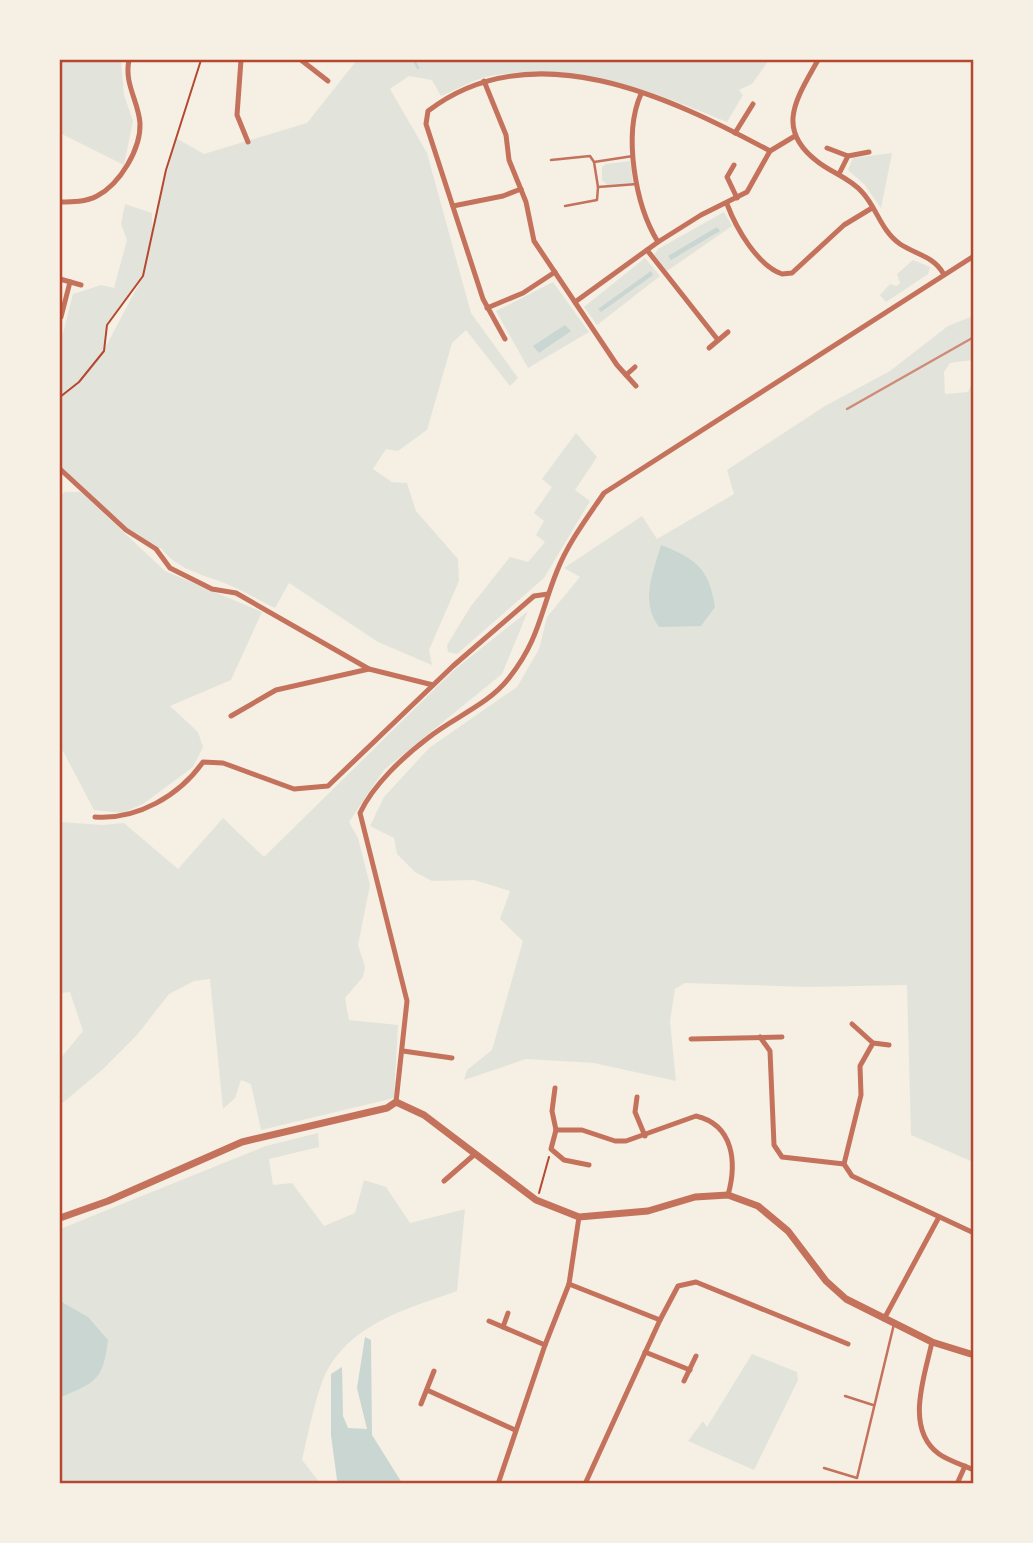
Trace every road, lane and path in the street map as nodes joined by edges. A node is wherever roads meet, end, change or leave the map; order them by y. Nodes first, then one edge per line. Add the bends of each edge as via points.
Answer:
1 (129, 60) edge
2 (201, 60) edge
3 (241, 60) edge
4 (301, 60) edge
5 (818, 60) edge
6 (328, 80) dead end
7 (484, 81) junction
8 (641, 94) junction
9 (753, 104) dead end
10 (735, 133) junction
11 (795, 136) junction
12 (248, 142) dead end
13 (827, 148) dead end
14 (770, 151) junction
15 (869, 152) dead end
16 (635, 155) junction
17 (848, 156) junction
18 (551, 160) dead end
19 (594, 162) junction
20 (734, 165) dead end
21 (839, 174) junction
22 (638, 184) junction
23 (598, 187) junction
24 (520, 189) junction
25 (737, 198) junction
26 (60, 202) edge
27 (727, 204) junction
28 (565, 205) dead end
29 (453, 206) junction
30 (872, 208) junction
31 (658, 242) junction
32 (647, 250) junction
33 (974, 256) edge
34 (555, 272) junction
35 (943, 273) junction
36 (60, 279) edge
37 (70, 282) junction
38 (81, 285) dead end
39 (575, 302) junction
40 (487, 308) junction
41 (61, 317) edge
42 (729, 332) dead end
43 (505, 339) dead end
44 (718, 340) junction
45 (709, 348) dead end
46 (635, 367) dead end
47 (626, 374) junction
48 (636, 386) dead end
49 (60, 397) edge
50 (60, 469) edge
51 (548, 594) junction
52 (369, 669) junction
53 (433, 685) junction
54 (231, 716) dead end
55 (95, 817) dead end
56 (852, 1024) dead end
57 (760, 1037) junction
58 (782, 1037) dead end
59 (691, 1040) dead end
60 (873, 1042) junction
61 (889, 1045) dead end
62 (403, 1051) junction
63 (452, 1058) dead end
64 (555, 1088) dead end
65 (637, 1097) dead end
66 (396, 1102) junction
67 (556, 1130) junction
68 (645, 1136) junction
69 (551, 1149) junction
70 (475, 1154) junction
71 (844, 1164) junction
72 (589, 1166) dead end
73 (444, 1181) dead end
74 (727, 1195) junction
75 (536, 1200) junction
76 (579, 1217) junction
77 (939, 1217) junction
78 (60, 1218) edge
79 (974, 1233) edge
80 (569, 1284) junction
81 (508, 1313) dead end
82 (883, 1319) junction
83 (660, 1320) junction
84 (489, 1321) dead end
85 (894, 1324) junction
86 (503, 1327) junction
87 (932, 1342) junction
88 (545, 1345) junction
89 (848, 1345) dead end
90 (645, 1352) junction
91 (974, 1355) edge
92 (696, 1356) dead end
93 (690, 1370) junction
94 (434, 1371) dead end
95 (684, 1381) dead end
96 (427, 1390) junction
97 (845, 1396) dead end
98 (421, 1404) dead end
99 (873, 1405) junction
100 (515, 1430) junction
101 (965, 1466) junction
102 (824, 1468) dead end
103 (974, 1470) edge
104 (498, 1483) edge
105 (585, 1483) edge
106 (957, 1483) edge

1 - 26 street via 128,86 138,110 139,138 126,166 98,196
2 - 49 path via 166,170 143,276 107,325 104,351
3 - 12 street via 237,115
4 - 6 street
5 - 11 street via 792,109
7 - 8 street via 559,73
7 - 24 street via 506,135
7 - 29 street via 426,116
8 - 10 street via 685,107
8 - 16 street via 631,126
9 - 10 street
10 - 14 street
11 - 14 street
11 - 21 street via 817,161
13 - 17 street
14 - 25 street via 747,192
15 - 17 street
16 - 19 lane
16 - 22 street
17 - 21 street
18 - 19 lane via 590,156
19 - 23 lane
20 - 25 street via 727,177
21 - 30 street via 863,193
22 - 23 lane
22 - 31 street via 644,215
23 - 28 lane via 597,200
24 - 29 street
24 - 34 street via 534,241
25 - 27 street
27 - 30 street via 762,260 782,274 792,273 844,225
27 - 31 street
29 - 40 street
30 - 35 street via 888,234 930,258
31 - 32 street
32 - 39 street
32 - 44 street
33 - 35 street
34 - 39 street
34 - 40 street via 523,293
35 - 51 street via 604,494 573,539
36 - 37 street
37 - 38 street
37 - 41 street
39 - 47 street
40 - 43 street
42 - 44 street
44 - 45 street
46 - 47 street
47 - 48 street
50 - 52 street via 126,530 156,549 170,568 212,589 236,593
51 - 53 street via 534,596
51 - 62 street via 531,648 507,681 427,739 368,797 359,813 407,1001
52 - 53 street
52 - 54 street via 276,691
53 - 55 street via 328,786 294,789 223,763 203,762 193,776 141,812 119,818
56 - 60 street
57 - 58 street
57 - 59 street
57 - 71 street via 770,1051 774,1145 782,1157
60 - 61 street
60 - 71 street via 860,1066 861,1095
62 - 63 street
62 - 66 street
64 - 67 street via 552,1111
65 - 68 street via 635,1112
66 - 70 street via 424,1115
66 - 78 street via 387,1108 235,1144
67 - 68 street via 582,1130 615,1141
67 - 69 street
68 - 74 street via 696,1116 714,1123 734,1160
69 - 72 street via 564,1160
69 - 75 path
70 - 73 street
70 - 75 street
71 - 77 street via 852,1176
74 - 76 street via 695,1197 648,1211
74 - 82 street via 758,1206 788,1231 826,1281 846,1299
75 - 76 street
76 - 80 street
77 - 79 street
77 - 82 street
80 - 83 street
80 - 88 street
81 - 86 street
82 - 85 street
83 - 89 street via 678,1286 696,1282
83 - 90 street
84 - 86 street
85 - 87 street
85 - 99 lane
86 - 88 street
87 - 91 street
87 - 101 street via 919,1408 923,1433 938,1453
88 - 100 street
90 - 93 street
90 - 105 street
92 - 93 street
93 - 95 street
94 - 96 street
96 - 98 street
96 - 100 street
97 - 99 lane
99 - 102 lane via 857,1478
100 - 104 street
101 - 103 street
101 - 106 street

